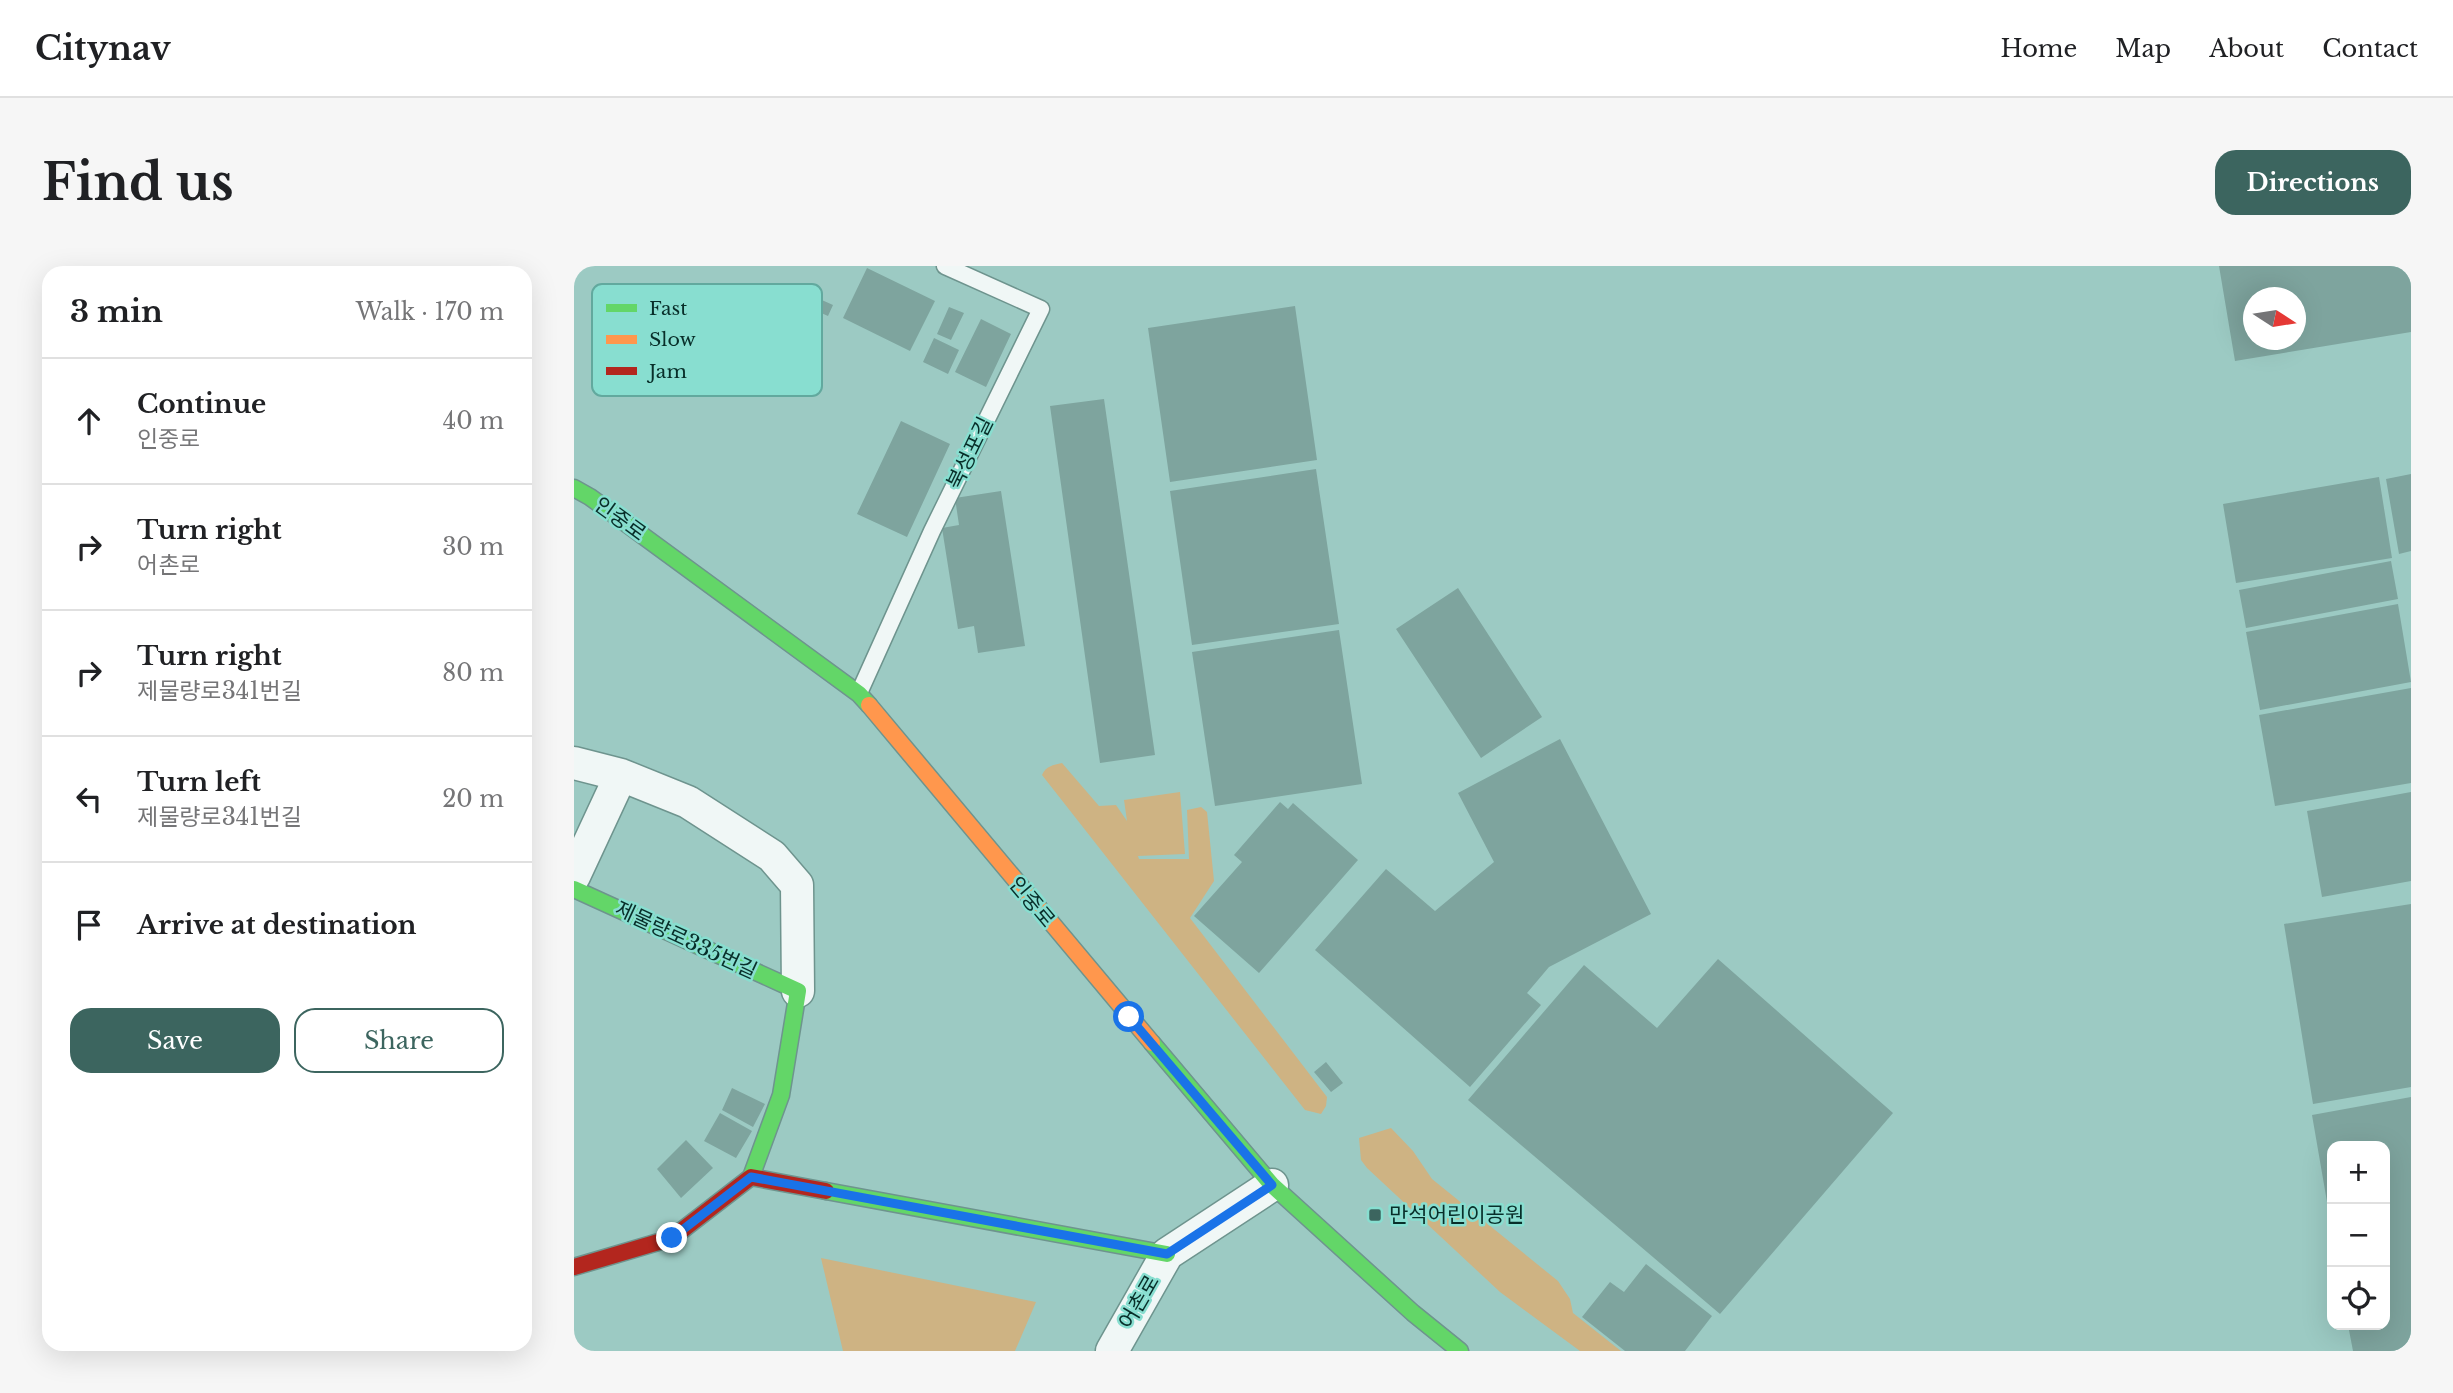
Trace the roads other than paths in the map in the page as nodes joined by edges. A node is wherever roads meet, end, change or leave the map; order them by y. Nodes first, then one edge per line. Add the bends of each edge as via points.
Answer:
1 (945, 266) edge
2 (574, 488) edge
3 (859, 694) junction
4 (574, 763) edge
5 (621, 775) junction
6 (574, 876) edge
7 (574, 889) edge
8 (798, 991) junction
9 (751, 1177) junction
10 (1272, 1185) junction
11 (1167, 1254) junction
12 (574, 1268) edge
13 (1112, 1351) edge
14 (1460, 1351) edge

1 - 3 lane, 북성포길 via 1041,309 932,531
2 - 3 main road, 인중로
3 - 10 main road, 인중로
4 - 5 street
5 - 6 street
5 - 8 street via 688,802 772,856 797,885
7 - 8 main road, 제물량로335번길
8 - 9 main road via 781,1094
9 - 11 main road
9 - 12 main road via 672,1238
10 - 11 street, 어촌로
10 - 14 main road, 인중로
11 - 13 street, 어촌로

